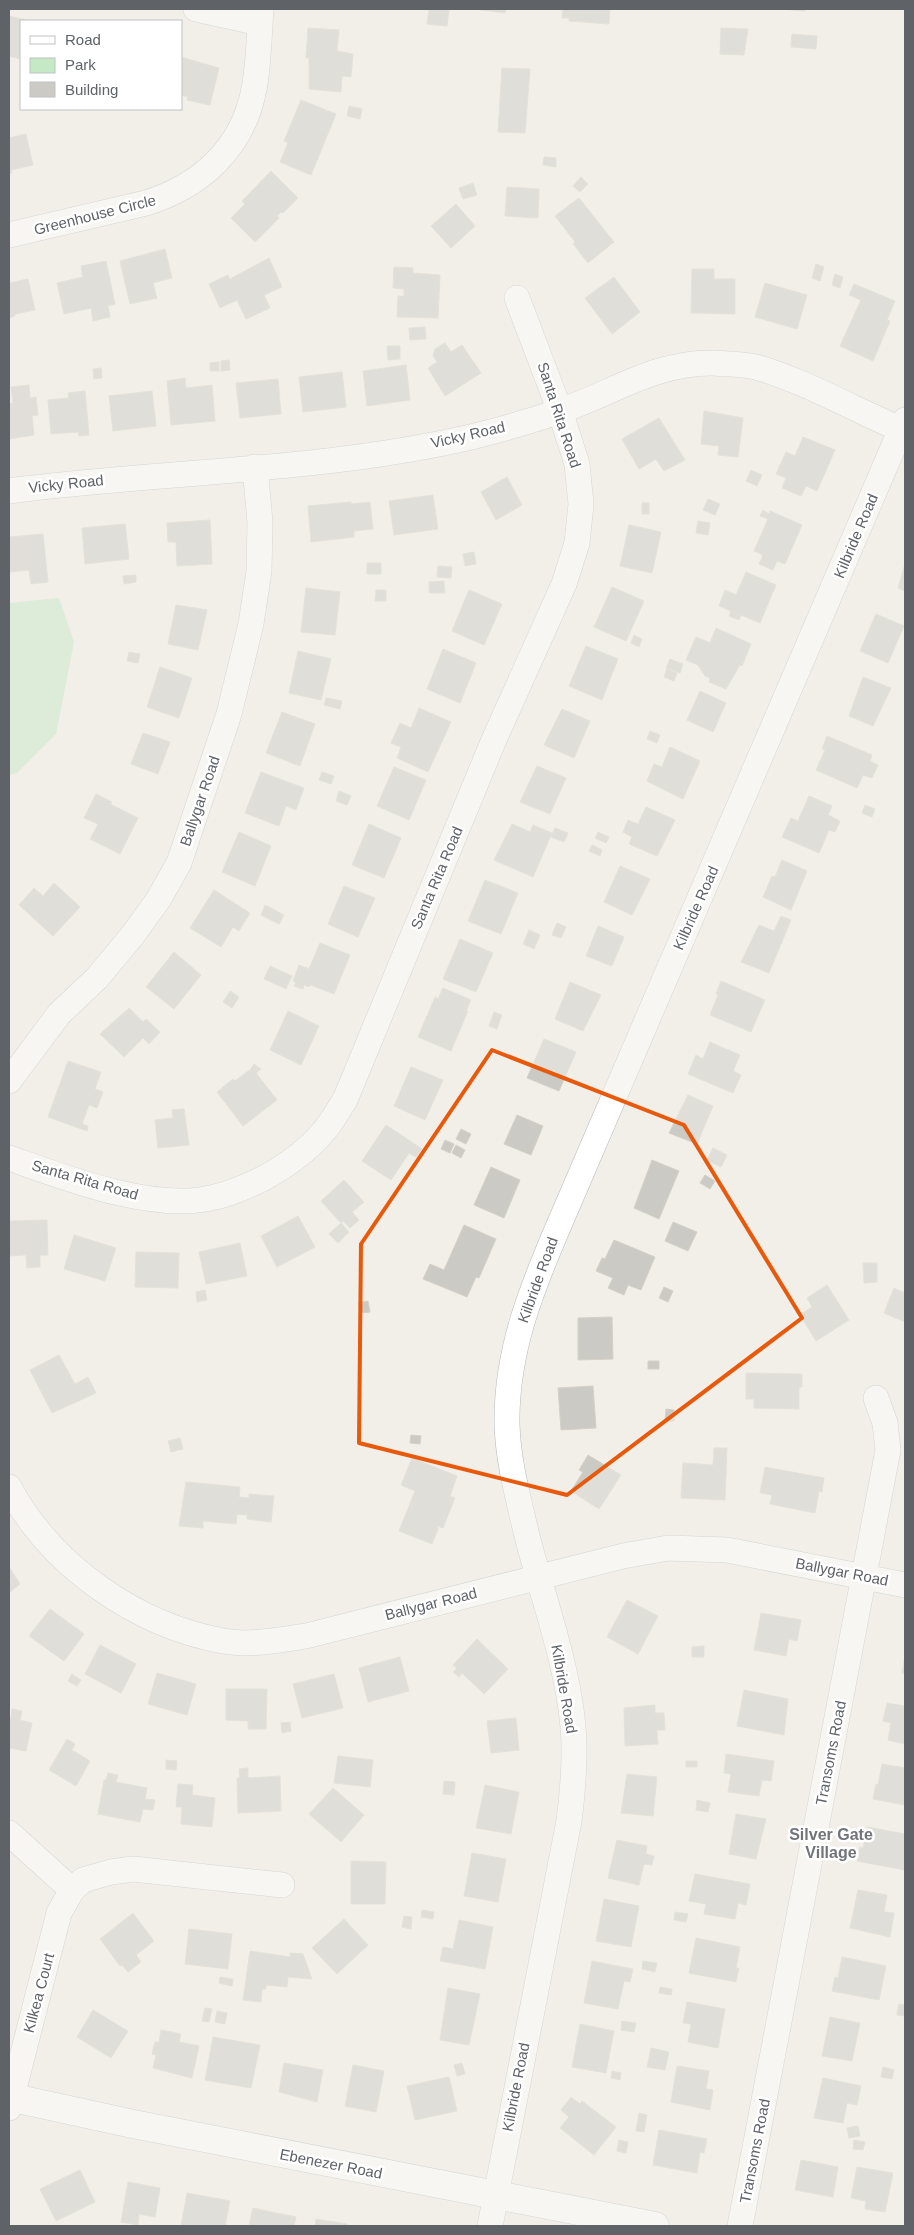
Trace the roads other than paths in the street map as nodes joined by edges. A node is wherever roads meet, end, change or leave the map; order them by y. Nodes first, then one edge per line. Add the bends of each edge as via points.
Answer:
1 (196, 9) edge
2 (260, 16) edge
3 (9, 235) edge
4 (517, 298) dead end
5 (560, 411) junction
6 (904, 427) edge
7 (255, 467) junction
8 (9, 491) edge
9 (9, 1080) edge
10 (9, 1158) edge
11 (876, 1398) dead end
12 (9, 1486) edge
13 (864, 1577) junction
14 (538, 1578) junction
15 (905, 1585) edge
16 (9, 1833) edge
17 (282, 1886) dead end
18 (72, 1890) junction
19 (10, 2101) edge
20 (495, 2196) junction
21 (490, 2226) edge
22 (655, 2226) edge
23 (740, 2226) edge

1 - 2 street
2 - 3 street, Greenhouse Circle via 254,89 245,118 211,169 168,196
4 - 5 street, Santa Rita Road
5 - 6 street, Vicky Road via 654,372 693,364 716,364 753,366
5 - 7 street, Vicky Road via 472,437 380,455
5 - 10 street, Santa Rita Road via 577,464 581,504 572,563 493,742 345,1100 324,1131 301,1154 246,1188 214,1198 179,1201 145,1198 97,1186
6 - 14 street, Kilbride Road via 562,1216 522,1320 513,1350 507,1425 511,1469
7 - 8 street, Vicky Road
7 - 9 street, Ballygar Road via 260,522 259,572 252,624 229,714 179,863 132,936 97,978 59,1014
11 - 13 street, Transoms Road via 885,1423 888,1450
12 - 14 street, Ballygar Road via 42,1535 74,1569 142,1615 224,1641 260,1642 306,1636
13 - 14 street, Ballygar Road via 745,1553 692,1547 623,1556
13 - 15 street, Ballygar Road
13 - 23 street, Transoms Road
14 - 20 street, Kilbride Road via 567,1688 573,1726 574,1778 569,1821
16 - 18 street
17 - 18 street, Kilkea Court via 133,1869 96,1875
18 - 19 street, Kilkea Court via 59,1913
19 - 20 street, Ebenezer Road
20 - 21 street, Kilbride Road
20 - 22 street, Ebenezer Road

